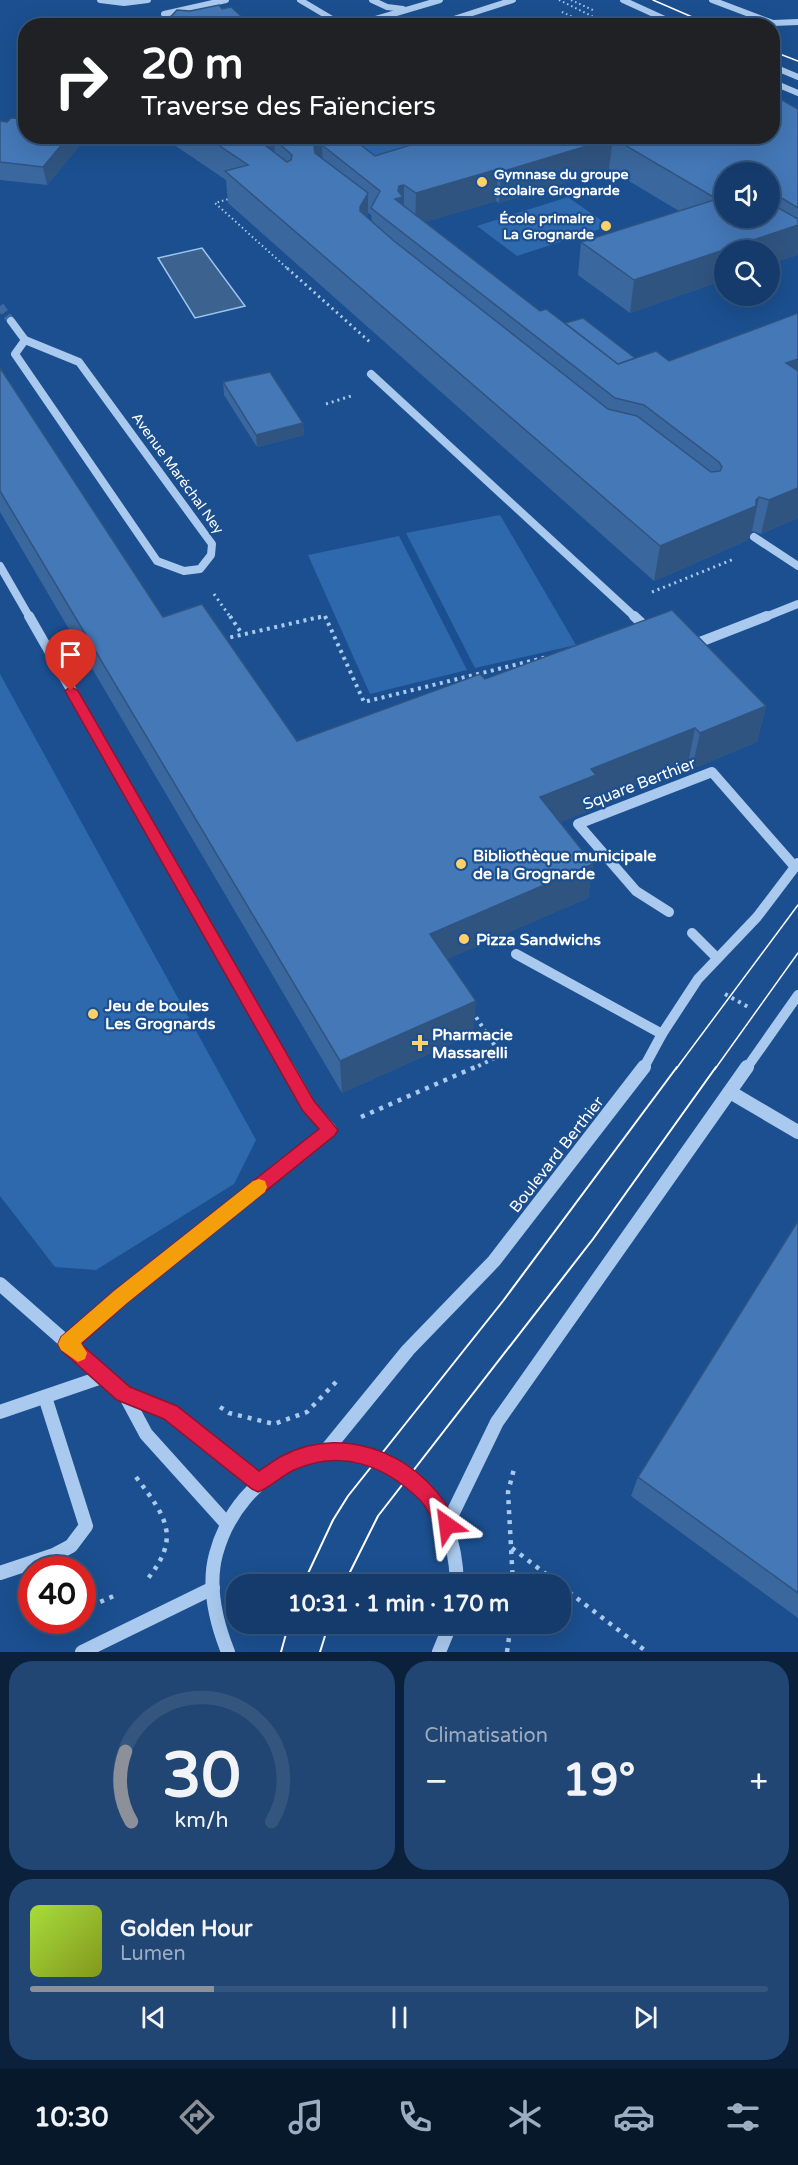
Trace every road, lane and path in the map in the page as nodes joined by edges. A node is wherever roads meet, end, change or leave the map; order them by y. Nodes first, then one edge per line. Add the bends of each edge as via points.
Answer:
1 (100, 0) edge
2 (148, 0) edge
3 (226, 0) edge
4 (300, 0) edge
5 (372, 0) edge
6 (440, 0) edge
7 (513, 0) edge
8 (559, 0) edge
9 (622, 0) edge
10 (712, 0) edge
11 (409, 9) junction
12 (560, 11) dead end
13 (164, 14) dead end
14 (330, 18) edge
15 (379, 18) edge
16 (457, 18) edge
17 (575, 18) edge
18 (596, 18) edge
19 (662, 18) edge
20 (760, 18) edge
21 (798, 22) edge
22 (780, 23) edge
23 (780, 69) edge
24 (798, 77) edge
25 (780, 85) edge
26 (798, 93) edge
27 (234, 198) edge
28 (11, 321) tunnel mouth
29 (25, 340) junction
30 (378, 349) dead end
31 (371, 374) dead end
32 (754, 537) edge
33 (767, 546) junction
34 (0, 566) edge
35 (798, 566) edge
36 (196, 569) junction
37 (650, 593) dead end
38 (798, 604) edge
39 (242, 634) junction
40 (661, 634) edge
41 (681, 638) edge
42 (229, 648) edge
43 (549, 656) edge
44 (796, 865) edge
45 (669, 912) dead end
46 (692, 933) dead end
47 (516, 954) dead end
48 (717, 958) junction
49 (698, 979) junction
50 (798, 995) edge
51 (471, 1009) edge
52 (778, 1023) junction
53 (662, 1034) junction
54 (730, 1092) junction
55 (330, 1130) junction
56 (798, 1132) edge
57 (0, 1284) edge
58 (67, 1344) junction
59 (105, 1376) junction
60 (339, 1379) dead end
61 (124, 1394) junction
62 (45, 1397) junction
63 (214, 1404) dead end
64 (0, 1413) edge
65 (324, 1453) junction
66 (516, 1459) dead end
67 (136, 1477) dead end
68 (258, 1483) junction
69 (227, 1524) junction
70 (447, 1525) junction
71 (512, 1547) junction
72 (0, 1573) edge
73 (457, 1574) edge
74 (513, 1574) edge
75 (546, 1574) edge
76 (135, 1587) dead end
77 (213, 1588) junction
78 (125, 1592) dead end
79 (571, 1593) edge
80 (96, 1604) edge
81 (447, 1634) edge
82 (509, 1634) edge
83 (442, 1650) edge
84 (82, 1652) edge
85 (228, 1652) edge
86 (507, 1652) edge
87 (647, 1652) edge

1 - 2 street via 113,4
3 - 13 street
4 - 14 street
5 - 11 street
6 - 11 street
7 - 16 street
8 - 18 path
9 - 19 street
10 - 20 street
11 - 15 street
12 - 17 path
21 - 22 street
23 - 24 street
25 - 26 street
27 - 30 path via 215,203
28 - 29 street
29 - 36 street via 15,354 157,561 171,570
29 - 36 street, Avenue Maréchal Ney via 79,362 212,544 212,557
31 - 40 street via 651,631
32 - 33 street
33 - 35 street
33 - 37 path
34 - 55 street via 309,1106
36 - 39 path
38 - 41 street via 700,642
39 - 42 path via 223,638
39 - 43 path via 325,616 364,702
44 - 45 street, Square Berthier via 712,772 578,824 636,891
44 - 48 street, Boulevard Berthier via 757,917
46 - 48 street
47 - 53 street
48 - 49 street, Boulevard Berthier
49 - 52 path
49 - 53 street, Boulevard Berthier
50 - 52 street
51 - 55 path via 501,1055
52 - 54 street
53 - 65 street, Boulevard Berthier via 643,1069 494,1261 408,1350
54 - 56 street
54 - 70 street via 497,1422
55 - 58 street via 120,1297
57 - 58 street
58 - 59 street
59 - 61 street
59 - 62 street
60 - 63 path via 307,1412 274,1424 229,1413
61 - 68 street via 170,1413
61 - 69 street via 146,1434
62 - 64 street
62 - 72 street via 86,1526 63,1550
65 - 68 street via 289,1462
65 - 70 street via 351,1452 393,1466 430,1497
66 - 71 path via 508,1492
67 - 76 path via 160,1509 168,1534 165,1556 146,1582
68 - 69 street
69 - 77 street via 216,1555
70 - 73 street
71 - 74 path
71 - 75 path
77 - 84 street
77 - 85 street via 214,1613
78 - 80 path
79 - 87 path
81 - 83 street
82 - 86 path

